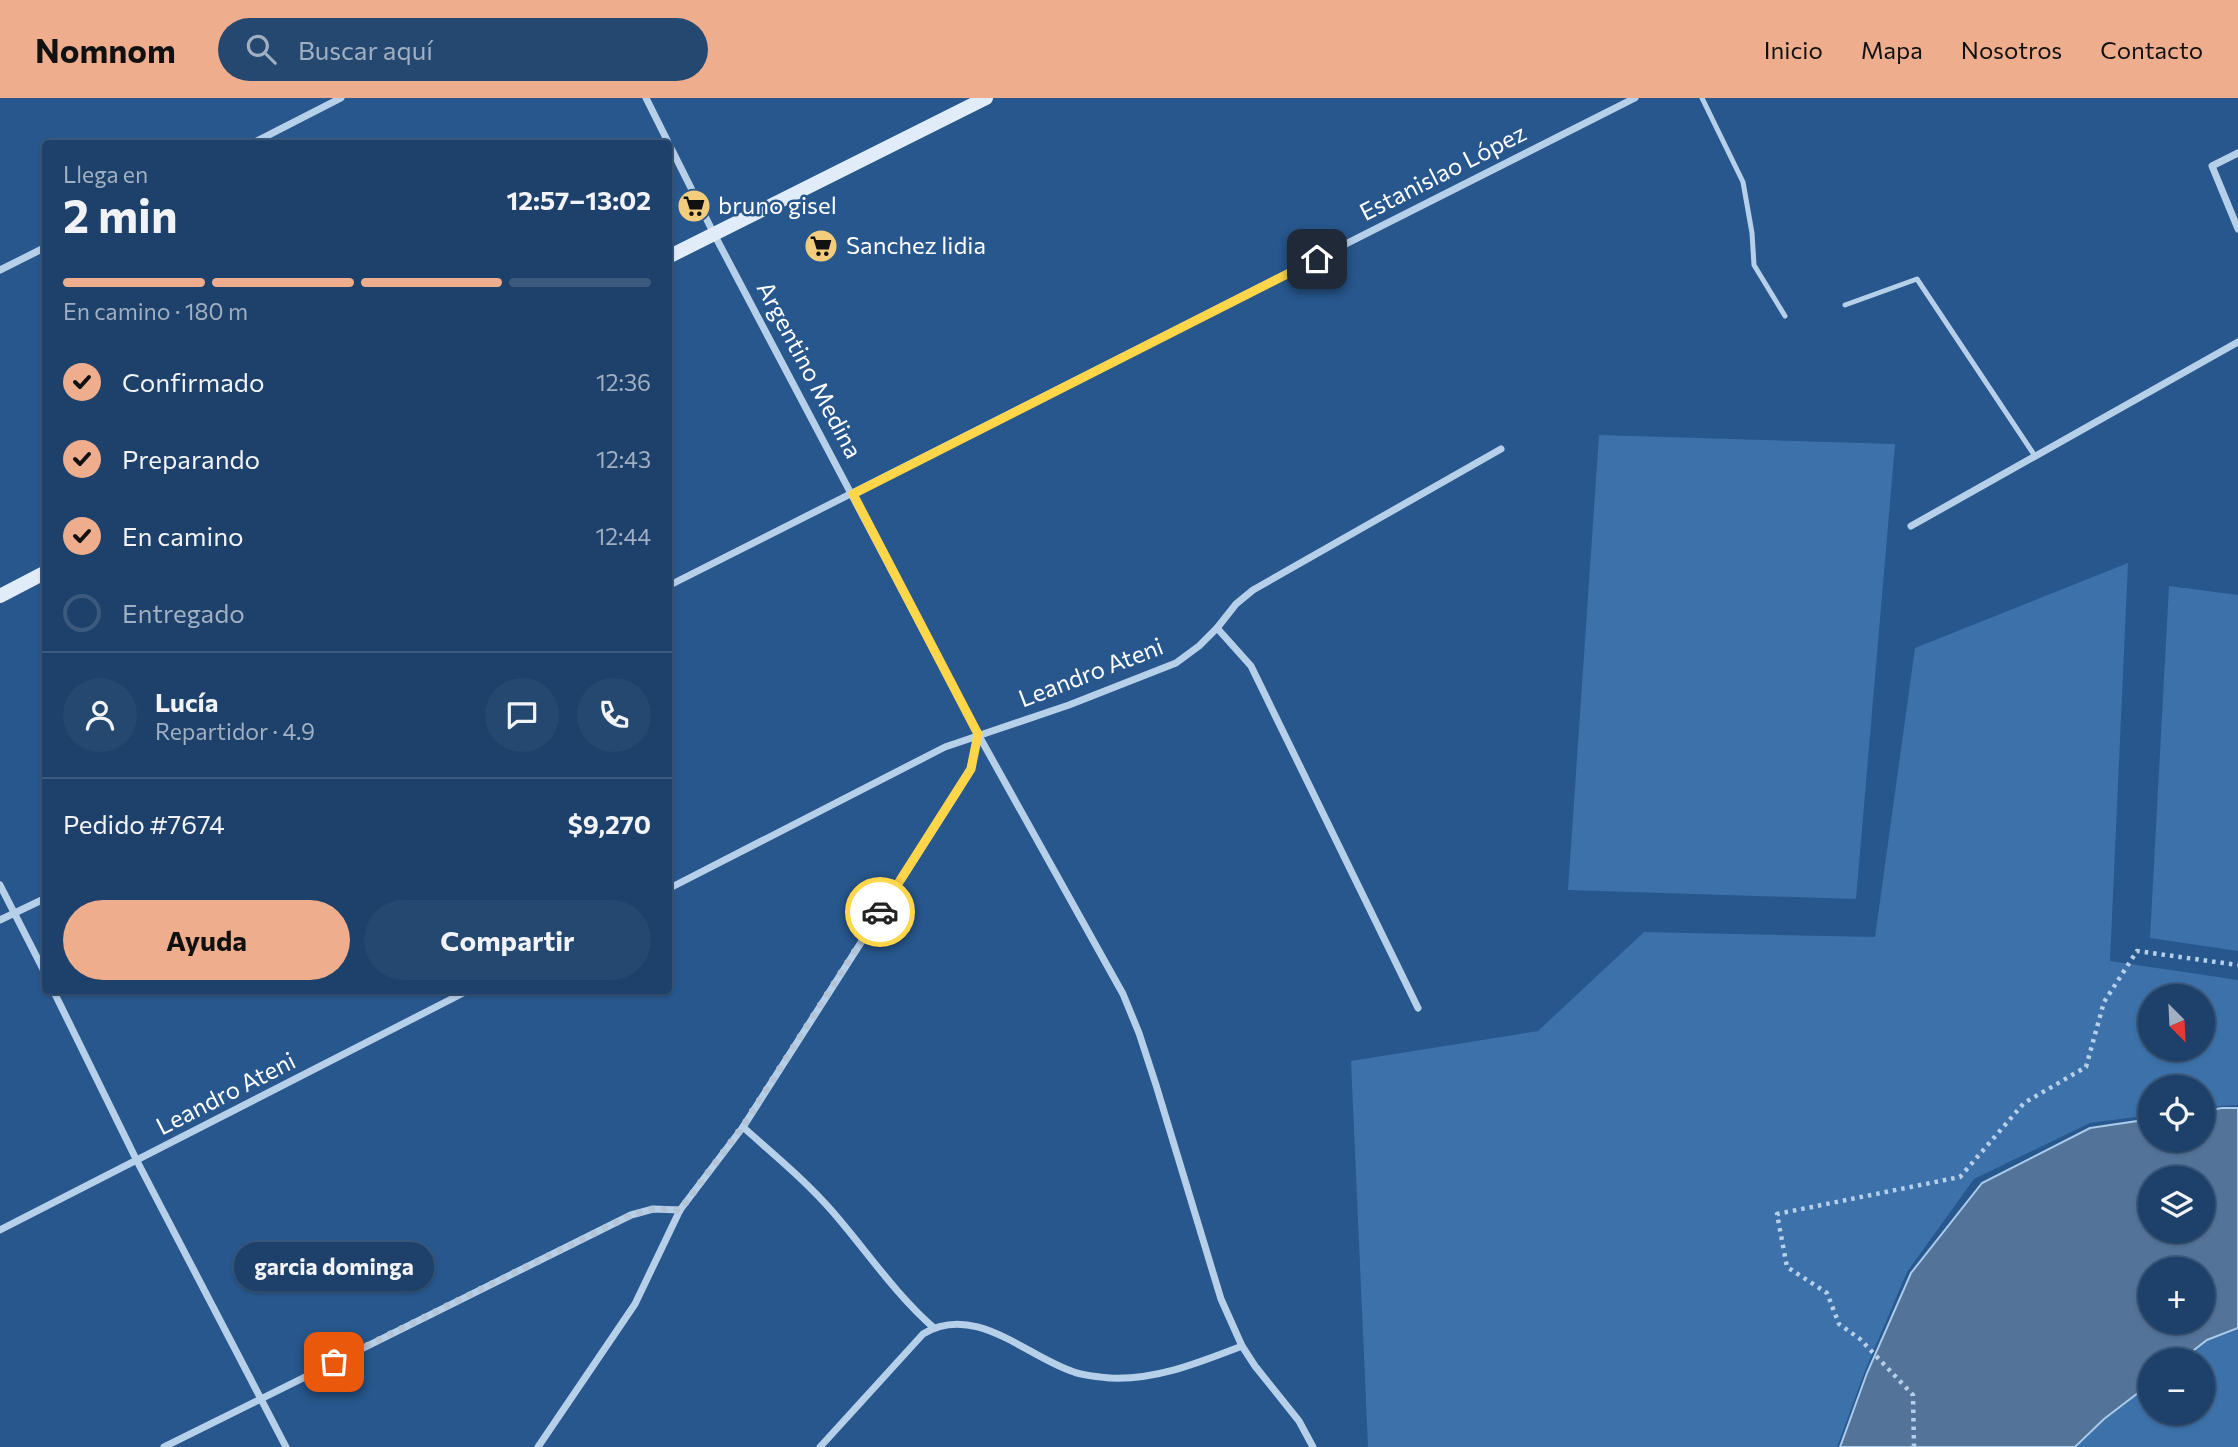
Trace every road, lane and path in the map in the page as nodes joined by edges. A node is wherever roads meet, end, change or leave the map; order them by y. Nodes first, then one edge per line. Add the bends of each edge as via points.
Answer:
1 (341, 98) edge
2 (646, 98) edge
3 (1635, 98) edge
4 (1702, 98) edge
5 (981, 99) edge
6 (259, 140) edge
7 (667, 140) edge
8 (672, 150) edge
9 (2238, 153) edge
10 (2238, 229) edge
11 (714, 234) junction
12 (42, 249) edge
13 (672, 255) edge
14 (0, 270) edge
15 (1845, 305) dead end
16 (1785, 316) dead end
17 (2238, 342) edge
18 (1501, 449) dead end
19 (2035, 456) junction
20 (853, 494) junction
21 (1911, 526) dead end
22 (42, 574) edge
23 (672, 584) edge
24 (0, 596) edge
25 (1217, 628) junction
26 (978, 734) junction
27 (0, 885) edge
28 (672, 886) edge
29 (42, 900) edge
30 (15, 913) junction
31 (0, 920) edge
32 (2238, 965) edge
33 (42, 967) edge
34 (55, 994) edge
35 (461, 994) edge
36 (1418, 1008) dead end
37 (743, 1126) junction
38 (137, 1161) junction
39 (680, 1210) junction
40 (0, 1230) edge
41 (934, 1328) junction
42 (1242, 1346) junction
43 (260, 1399) junction
44 (164, 1447) edge
45 (286, 1447) edge
46 (538, 1447) edge
47 (820, 1447) edge
48 (1313, 1447) edge
49 (1914, 1447) edge

1 - 6 street
2 - 7 street, Argentino Medina
3 - 20 street, Estanislao López
4 - 16 lane via 1743,182 1754,265
5 - 11 street
8 - 11 street, Argentino Medina
9 - 10 street via 2212,166
11 - 13 street
11 - 20 street, Argentino Medina
12 - 14 street
15 - 19 lane via 1917,279
17 - 19 street
18 - 25 street, Leandro Ateni via 1253,590
19 - 21 street
20 - 23 street, Estanislao López
20 - 26 street, Argentino Medina
22 - 24 street
25 - 26 street, Leandro Ateni via 1176,663
25 - 36 street via 1251,666
26 - 28 street, Leandro Ateni
26 - 37 street via 971,769 958,791
26 - 42 street, Argentino Medina via 1123,994 1156,1085 1221,1299
27 - 30 street
29 - 30 street
30 - 31 street
30 - 33 street
32 - 49 path via 2137,951 2104,1002 2087,1067 2024,1103 1960,1177 1777,1214 1787,1268 1827,1293 1839,1324 1860,1339 1913,1395
34 - 38 street
35 - 38 street, Leandro Ateni
37 - 39 street
37 - 41 street via 831,1210
38 - 40 street, Leandro Ateni
38 - 43 street
39 - 43 street via 653,1209 631,1215
39 - 46 street via 635,1304
41 - 42 street via 973,1326 1074,1372 1112,1378 1161,1373
41 - 47 street
42 - 48 street, Argentino Medina
43 - 44 street
43 - 45 street

